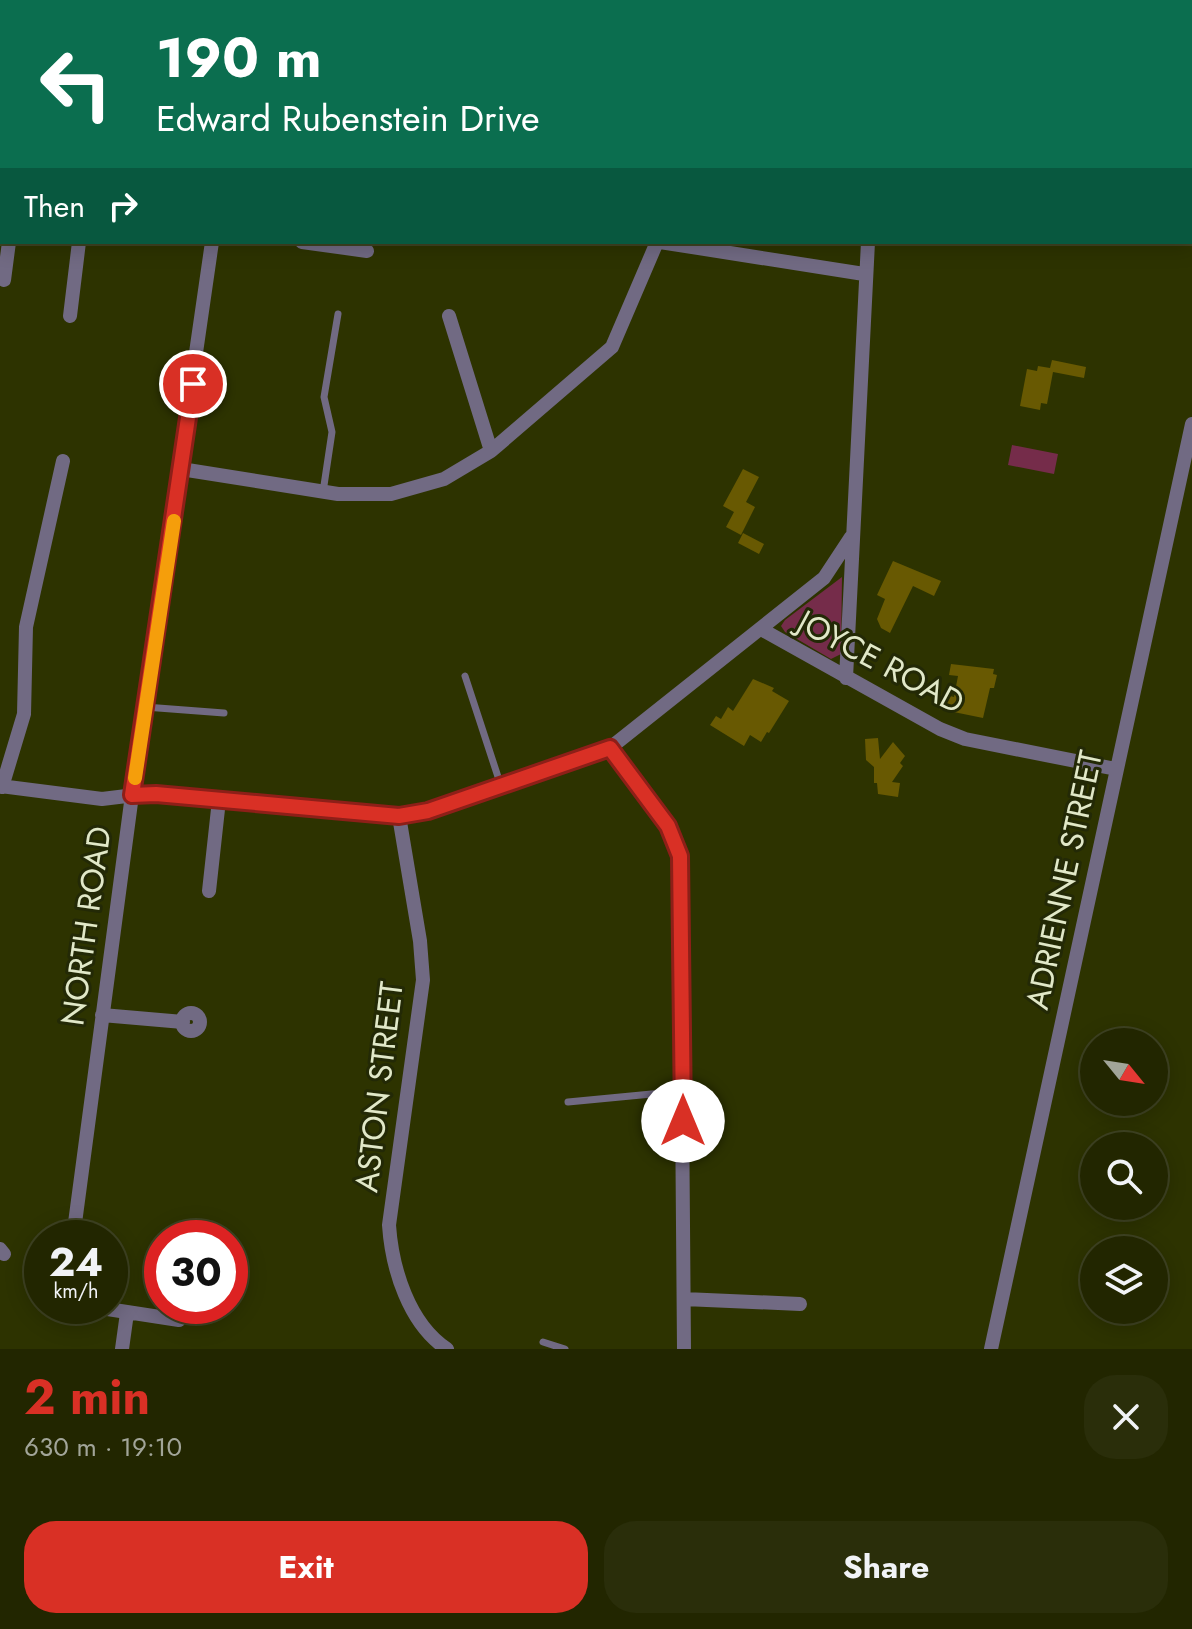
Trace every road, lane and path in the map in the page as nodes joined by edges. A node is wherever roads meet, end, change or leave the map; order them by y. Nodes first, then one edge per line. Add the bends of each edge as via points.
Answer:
1 (9, 244) edge
2 (79, 244) edge
3 (212, 244) edge
4 (316, 244) edge
5 (658, 244) edge
6 (672, 244) edge
7 (868, 244) edge
8 (367, 251) dead end
9 (864, 274) junction
10 (4, 280) dead end
11 (338, 314) dead end
12 (70, 316) dead end
13 (449, 316) dead end
14 (1192, 424) edge
15 (491, 451) junction
16 (63, 461) dead end
17 (181, 469) junction
18 (323, 492) junction
19 (851, 537) junction
20 (761, 629) junction
21 (465, 676) dead end
22 (846, 678) junction
23 (145, 707) junction
24 (224, 713) dead end
25 (610, 748) junction
26 (1116, 769) junction
27 (1, 786) edge
28 (501, 786) junction
29 (132, 795) junction
30 (219, 800) junction
31 (399, 816) junction
32 (209, 891) dead end
33 (102, 1015) junction
34 (183, 1022) dead end
35 (683, 1091) junction
36 (568, 1102) dead end
37 (75, 1220) edge
38 (684, 1299) junction
39 (800, 1304) dead end
40 (125, 1324) edge
41 (543, 1342) dead end
42 (122, 1349) edge
43 (447, 1349) edge
44 (565, 1349) edge
45 (684, 1349) edge
46 (991, 1349) edge

1 - 10 street
2 - 12 street
3 - 17 street, NORTH ROAD
4 - 8 street
5 - 15 street via 612,347
6 - 9 street
7 - 9 street
9 - 19 street
11 - 18 lane via 324,397 332,424
13 - 15 street
14 - 26 street, ADRIENNE STREET
15 - 18 street via 420,487 368,495
16 - 27 street via 26,627 24,714
17 - 18 street
17 - 23 street, NORTH ROAD
19 - 20 street via 824,578
19 - 22 street
20 - 22 street, JOYCE ROAD
20 - 25 street
21 - 28 lane
22 - 26 street, JOYCE ROAD via 909,715 965,739
23 - 24 lane
23 - 29 street, NORTH ROAD
25 - 28 street
25 - 35 street via 668,826 680,856
26 - 46 street, ADRIENNE STREET
27 - 29 street via 102,799
28 - 31 street
29 - 30 street
29 - 33 street, NORTH ROAD
30 - 31 street
30 - 32 street
31 - 43 street, ASTON STREET via 423,980 390,1240 419,1323
33 - 34 street
33 - 37 street, NORTH ROAD
35 - 36 lane
35 - 38 street
38 - 39 street
38 - 45 street
40 - 42 street
41 - 44 lane

